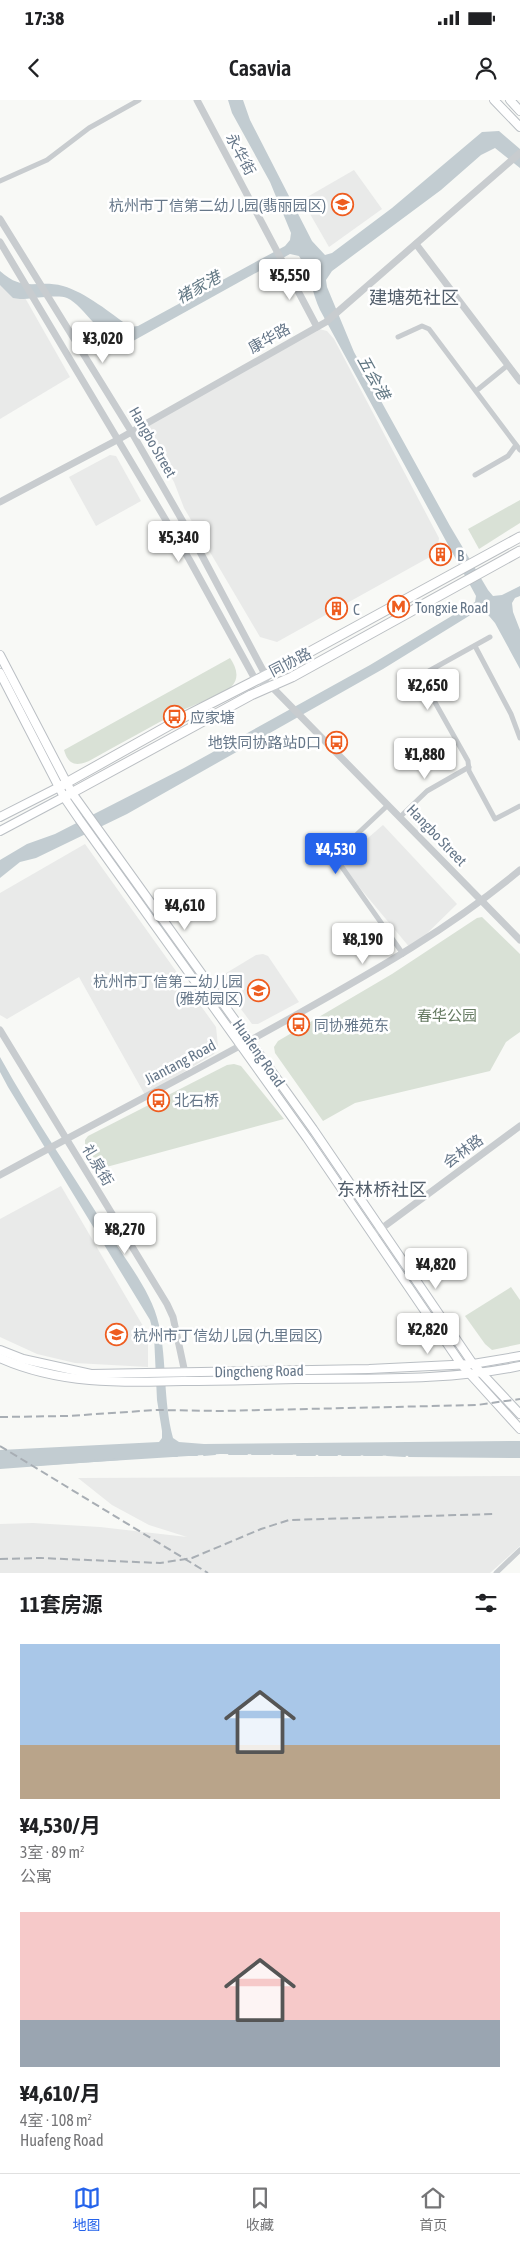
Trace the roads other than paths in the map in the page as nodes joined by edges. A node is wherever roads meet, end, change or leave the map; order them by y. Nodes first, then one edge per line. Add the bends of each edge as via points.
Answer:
1 (139, 100) edge
2 (197, 100) edge
3 (494, 100) edge
4 (510, 100) edge
5 (520, 111) edge
6 (520, 127) edge
7 (520, 153) edge
8 (0, 181) edge
9 (0, 218) edge
10 (0, 242) edge
11 (416, 244) junction
12 (317, 327) junction
13 (398, 337) dead end
14 (508, 365) junction
15 (520, 381) edge
16 (476, 391) junction
17 (131, 431) junction
18 (119, 439) junction
19 (516, 445) junction
20 (520, 450) edge
21 (475, 475) dead end
22 (0, 502) edge
23 (520, 537) edge
24 (520, 551) edge
25 (490, 638) dead end
26 (475, 646) junction
27 (0, 654) edge
28 (0, 673) edge
29 (266, 674) junction
30 (255, 679) junction
31 (270, 685) junction
32 (520, 738) edge
33 (469, 767) junction
34 (63, 784) junction
35 (68, 795) junction
36 (388, 805) junction
37 (520, 806) edge
38 (0, 817) edge
39 (400, 817) junction
40 (0, 831) edge
41 (98, 837) junction
42 (520, 870) edge
43 (482, 901) junction
44 (520, 940) edge
45 (403, 954) junction
46 (0, 1030) edge
47 (250, 1041) junction
48 (241, 1046) junction
49 (520, 1126) edge
50 (66, 1138) junction
51 (0, 1175) edge
52 (381, 1229) junction
53 (374, 1234) junction
54 (0, 1350) edge
55 (520, 1356) edge
56 (0, 1358) edge
57 (461, 1364) junction
58 (473, 1364) junction
59 (520, 1366) edge
60 (185, 1373) junction
61 (470, 1374) junction
62 (483, 1374) junction
63 (150, 1378) junction
64 (520, 1414) edge
65 (520, 1429) edge
66 (520, 1550) edge
67 (496, 1573) edge

1 - 8 street via 89,128 47,160
2 - 12 street, 永华街
3 - 6 main road
4 - 5 main road
7 - 11 street, 康华路
9 - 17 street, Hangbo Street
10 - 18 street, Hangbo Street
11 - 12 street, 康华路 via 337,314
11 - 14 street
12 - 17 street, 康华路
13 - 16 street via 422,326 429,329
14 - 15 street
14 - 16 street
16 - 19 street
17 - 18 street, 康华路
17 - 29 street, Hangbo Street
18 - 22 street, 康华路
18 - 30 street, Hangbo Street
19 - 20 street
19 - 21 street via 508,456
23 - 29 main road, 同协路
24 - 31 main road, 同协路 via 292,677
25 - 26 street
26 - 32 street
26 - 33 street via 427,672 423,681
27 - 34 main road, Huafeng Road
28 - 34 main road, Huafeng Road
29 - 30 main road, 同协路
29 - 31 street, Hangbo Street
30 - 31 street, Hangbo Street
30 - 34 main road, 同协路
31 - 35 main road, 同协路
31 - 36 street, Hangbo Street
33 - 37 street via 495,819
33 - 39 street via 427,791
34 - 35 main road, Huafeng Road
34 - 38 main road
35 - 40 main road
35 - 41 main road, Huafeng Road via 87,814
35 - 41 main road, Huafeng Road via 79,819
36 - 39 street, Hangbo Street
36 - 45 street via 336,854 337,860
39 - 43 street, Hangbo Street
41 - 47 main road, Huafeng Road
41 - 48 main road, Huafeng Road
42 - 43 street, Jiantang Road
43 - 44 street, Hangbo Street
43 - 45 street, Jiantang Road
45 - 47 street, Jiantang Road
46 - 50 street, 礼泉街
47 - 48 street, Jiantang Road
47 - 52 main road, Huafeng Road
48 - 50 street, Jiantang Road
48 - 53 main road, Huafeng Road
49 - 52 street, 会林路
50 - 51 street, Jiantang Road
50 - 60 street, 礼泉街 via 167,1304 173,1317
52 - 53 street, 会林路
52 - 58 main road, Huafeng Road
53 - 57 main road, Huafeng Road
54 - 63 main road, Dingcheng Road via 23,1359 91,1374
55 - 58 main road, Dingcheng Road
56 - 63 main road, Dingcheng Road via 54,1375 91,1381
57 - 58 main road, Dingcheng Road
57 - 60 main road, Dingcheng Road
57 - 61 main road, Huafeng Road
58 - 62 main road, Huafeng Road
59 - 62 main road, Dingcheng Road
60 - 63 main road, Dingcheng Road via 167,1373
61 - 62 main road, Dingcheng Road
61 - 63 main road, Dingcheng Road via 168,1382
61 - 65 main road, Huafeng Road
62 - 64 main road, Huafeng Road
66 - 67 street

